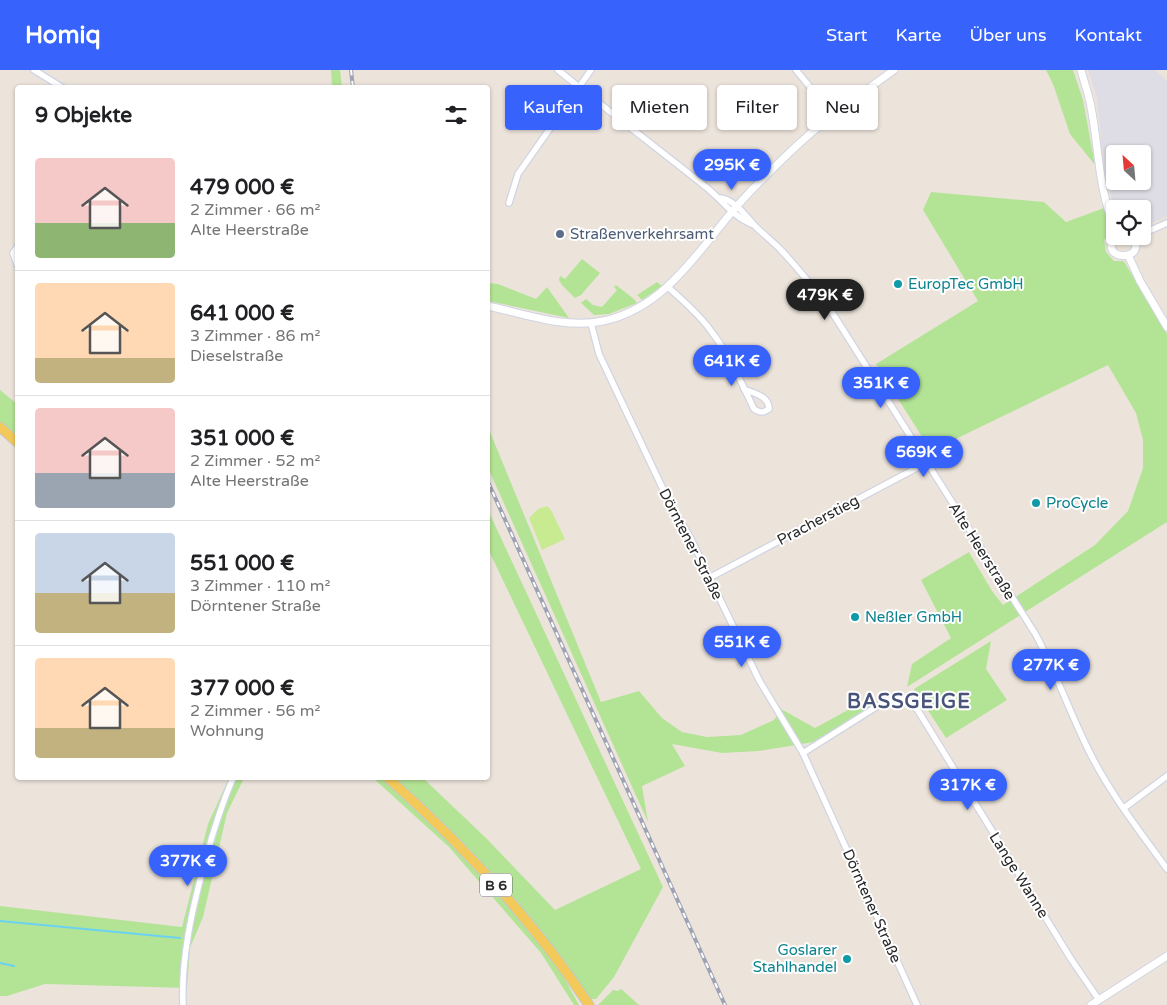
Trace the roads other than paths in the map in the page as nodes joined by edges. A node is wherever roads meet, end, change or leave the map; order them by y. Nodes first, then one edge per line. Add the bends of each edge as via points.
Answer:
1 (34, 70) edge
2 (558, 70) edge
3 (591, 70) edge
4 (796, 70) edge
5 (894, 70) edge
6 (1081, 70) edge
7 (58, 85) edge
8 (576, 85) edge
9 (582, 85) edge
10 (808, 85) edge
11 (874, 85) edge
12 (602, 105) edge
13 (550, 130) edge
14 (815, 130) edge
15 (509, 203) dead end
16 (1106, 206) edge
17 (735, 210) junction
18 (1167, 223) edge
19 (1151, 230) edge
20 (1112, 245) edge
21 (1135, 245) edge
22 (1128, 255) junction
23 (668, 287) junction
24 (490, 306) edge
25 (591, 323) junction
26 (1167, 326) edge
27 (744, 389) junction
28 (0, 427) edge
29 (15, 440) edge
30 (926, 463) junction
31 (709, 578) junction
32 (802, 753) junction
33 (1167, 776) edge
34 (232, 780) edge
35 (390, 780) edge
36 (1124, 808) junction
37 (1167, 869) edge
38 (1167, 956) edge
39 (1099, 1000) junction
40 (183, 1005) edge
41 (589, 1005) edge
42 (917, 1005) edge
43 (1091, 1005) edge

1 - 7 street
2 - 8 street, Alte Heerstraße
3 - 9 street
4 - 10 street
5 - 11 street
6 - 16 street via 1091,107
12 - 17 street, Alte Heerstraße via 720,198 721,203
13 - 15 street via 518,174
14 - 17 street
17 - 23 street
17 - 30 street, Alte Heerstraße via 796,267 830,309
18 - 19 street
20 - 22 street via 1114,252 1120,256
21 - 22 street
22 - 26 street
23 - 25 street via 633,311
23 - 27 street via 712,331
24 - 25 street via 565,323
25 - 31 street, Dörntener Straße via 599,354
27 - 27 street via 754,408 759,412 769,409 766,398
28 - 29 main road
30 - 31 street, Pracherstieg
30 - 36 street, Alte Heerstraße via 1036,635 1087,748
31 - 32 street, Dörntener Straße via 759,680
32 - 39 street, Lange Wanne via 884,702 896,698 918,709
32 - 42 street, Dörntener Straße
33 - 36 street
34 - 40 street via 213,831 198,889 187,945
35 - 41 main road, B 6 via 493,880
36 - 37 street, Alte Heerstraße
38 - 39 street
39 - 43 street

